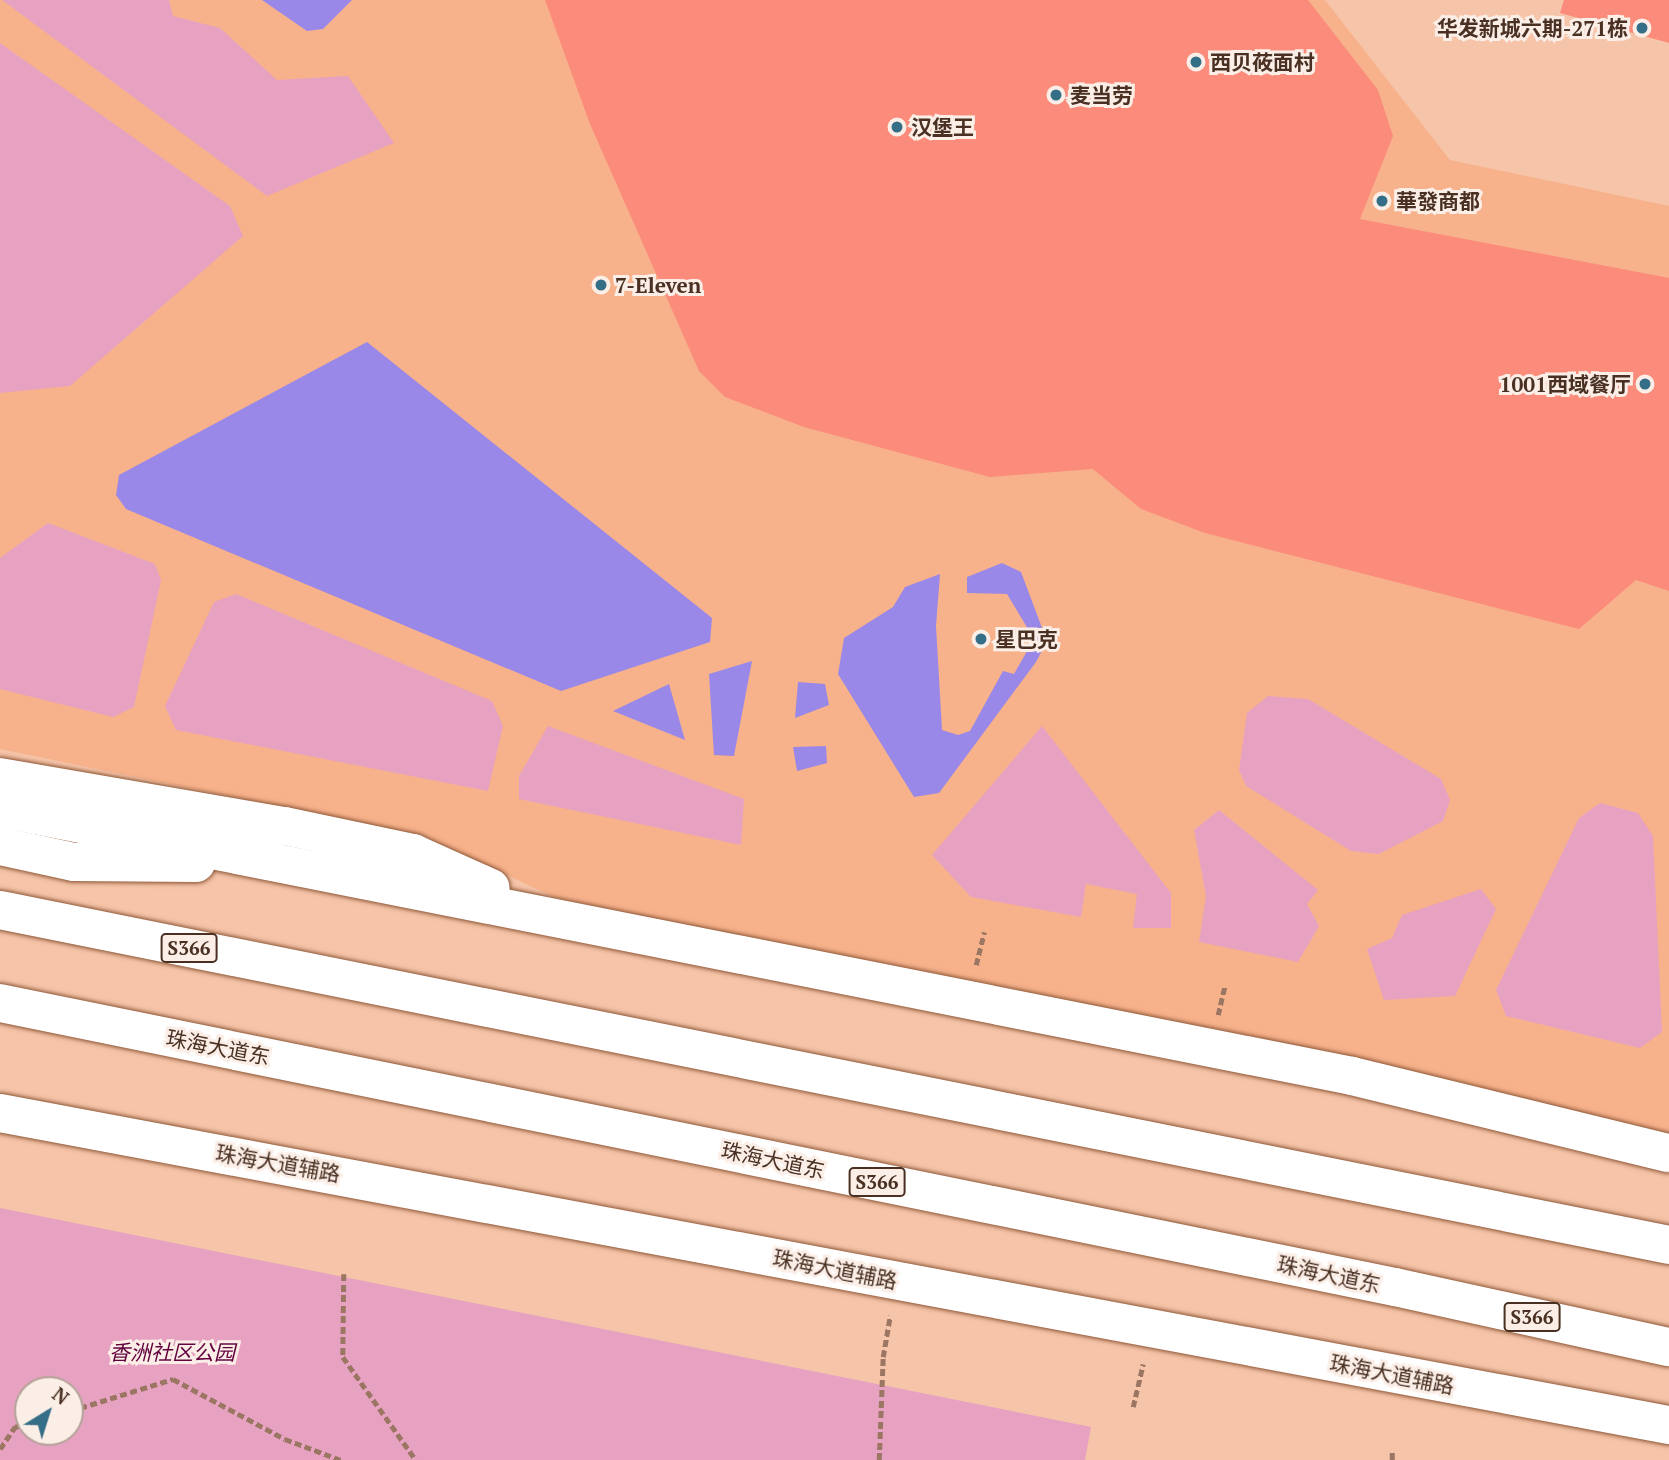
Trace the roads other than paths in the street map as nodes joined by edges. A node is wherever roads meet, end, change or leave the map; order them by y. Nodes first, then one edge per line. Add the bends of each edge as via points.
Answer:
1 (0, 777) edge
2 (0, 808) edge
3 (0, 846) edge
4 (293, 864) junction
5 (0, 910) edge
6 (557, 917) junction
7 (0, 1003) edge
8 (0, 1113) edge
9 (1669, 1153) edge
10 (1669, 1245) edge
11 (1669, 1347) edge
12 (1669, 1425) edge

1 - 6 main road via 285,825 413,853
2 - 4 main road
3 - 4 main road via 74,862
4 - 6 main road
5 - 10 main road, S366
6 - 9 main road via 1352,1076
7 - 11 main road, 珠海大道东 / S366
8 - 12 main road, 珠海大道辅路

